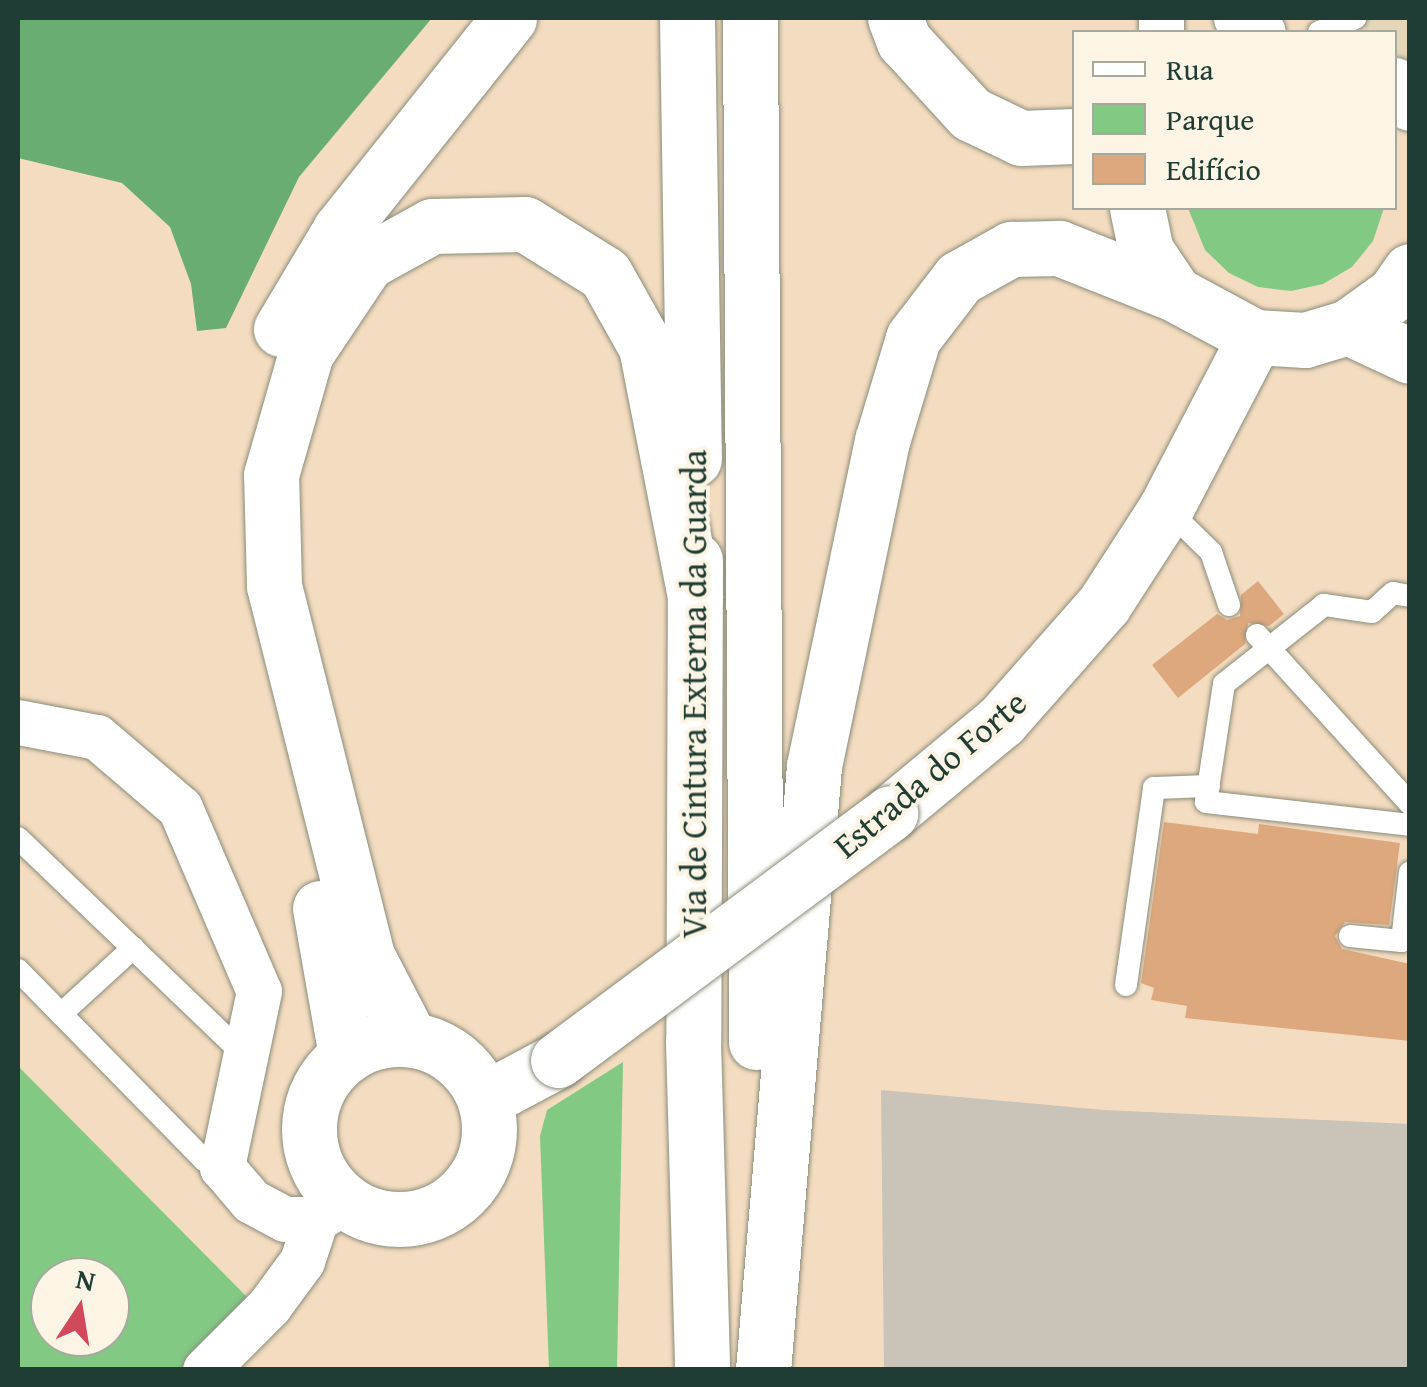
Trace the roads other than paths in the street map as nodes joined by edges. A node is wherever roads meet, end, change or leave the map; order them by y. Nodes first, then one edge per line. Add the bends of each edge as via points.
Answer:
1 (510, 18) edge
2 (687, 18) edge
3 (750, 18) edge
4 (895, 18) edge
5 (1236, 18) edge
6 (1356, 18) edge
7 (1259, 30) edge
8 (1323, 30) edge
9 (1072, 136) edge
10 (1137, 210) edge
11 (1410, 271) edge
12 (1175, 294) junction
13 (1348, 327) junction
14 (1255, 337) junction
15 (1410, 356) edge
16 (1166, 508) junction
17 (696, 596) junction
18 (1410, 596) edge
19 (1229, 604) dead end
20 (1264, 643) junction
21 (18, 722) edge
22 (1209, 786) junction
23 (1410, 804) edge
24 (1410, 825) edge
25 (18, 838) edge
26 (1410, 872) edge
27 (1350, 936) dead end
28 (132, 948) junction
29 (18, 970) edge
30 (1126, 985) dead end
31 (61, 1014) junction
32 (410, 1040) junction
33 (346, 1056) junction
34 (248, 1059) junction
35 (485, 1100) junction
36 (222, 1166) junction
37 (330, 1210) junction
38 (205, 1370) edge
39 (702, 1370) edge
40 (762, 1370) edge

1 - 33 main road via 340,230 276,337 237,476 240,582 335,970
2 - 17 main road, Via de Cintura Externa da Guarda
3 - 40 main road, Via de Cintura Externa da Guarda
4 - 9 main road via 904,40 971,114 1021,138
5 - 7 street
6 - 8 lane
10 - 12 main road via 1146,250
11 - 13 main road via 1394,294
12 - 14 main road
12 - 40 main road via 1060,248 1012,249 959,278 913,338 882,441 814,766
13 - 14 main road via 1305,340
13 - 15 main road
14 - 16 main road, Estrada do Forte
16 - 19 lane via 1211,552
16 - 35 main road, Estrada do Forte, bridge via 1050,672 1002,722 558,1060
17 - 32 main road via 646,346 605,274 525,224 432,226 367,262 306,354 281,440 271,476 274,586 367,956
17 - 39 main road, Via de Cintura Externa da Guarda via 693,1041
18 - 20 lane via 1393,593 1372,612 1324,605
20 - 22 lane via 1224,684
20 - 23 lane
21 - 34 street via 97,737 180,808 259,991
22 - 24 lane via 1206,802
22 - 30 lane via 1154,788
25 - 28 lane
26 - 27 lane via 1402,941
28 - 31 lane
28 - 34 lane
29 - 31 lane
31 - 36 lane via 204,1160
32 - 33 main road via 376,1042
32 - 35 main road via 456,1059
33 - 37 main road via 313,1100 308,1128
34 - 36 street
35 - 37 main road via 486,1157 452,1203 398,1220
36 - 37 street via 251,1201 285,1219
37 - 38 street via 269,1306

